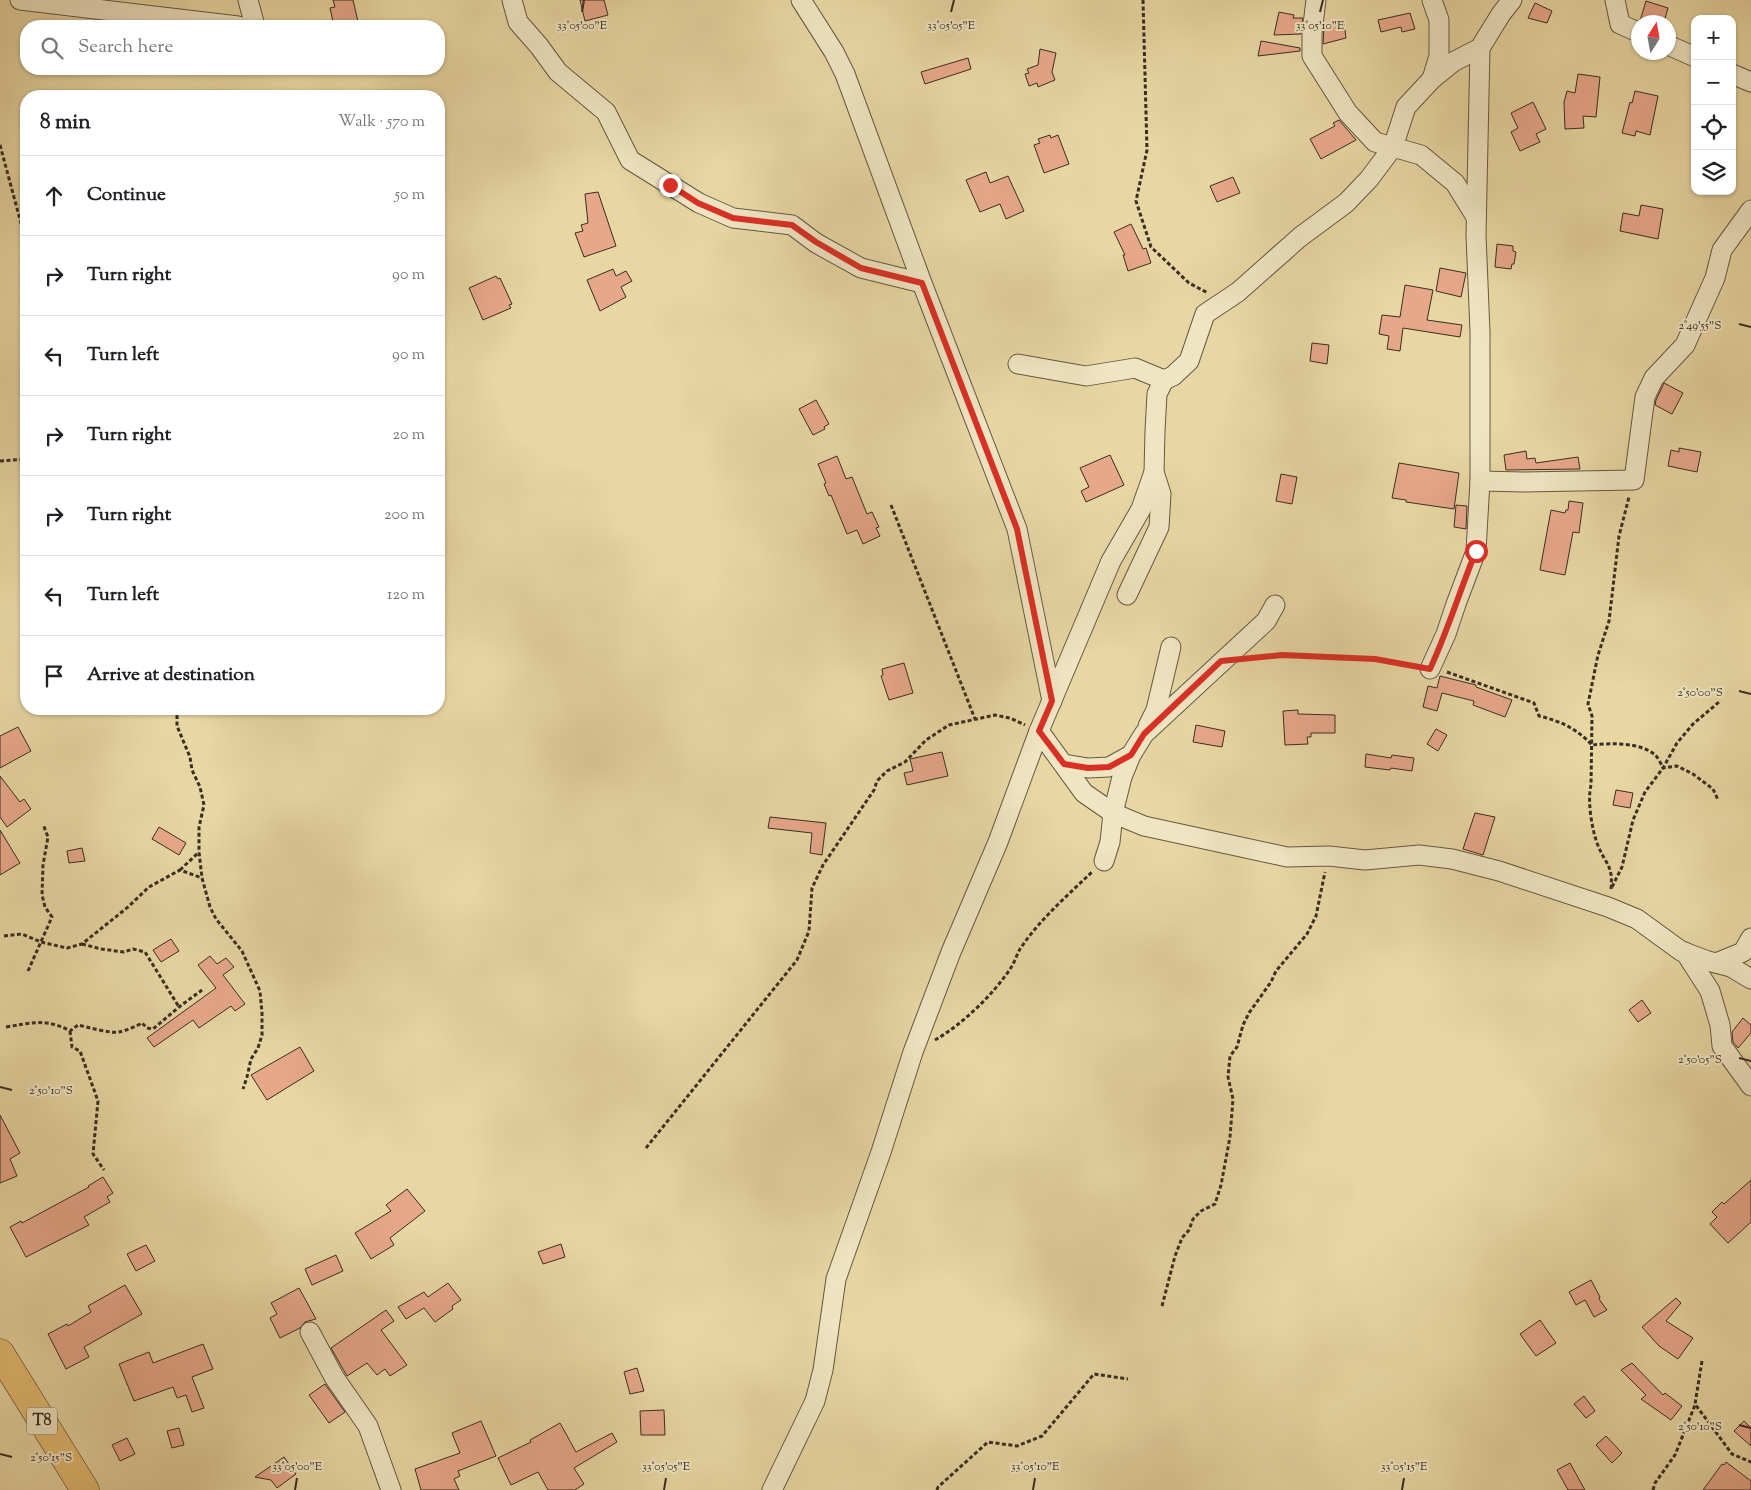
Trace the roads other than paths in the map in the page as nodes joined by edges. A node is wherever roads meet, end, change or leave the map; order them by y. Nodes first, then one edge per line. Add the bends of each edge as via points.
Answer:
1 (20, 0) edge
2 (248, 0) edge
3 (512, 0) edge
4 (801, 0) edge
5 (1316, 0) edge
6 (1432, 0) edge
7 (1512, 0) edge
8 (1615, 0) edge
9 (188, 20) edge
10 (253, 20) edge
11 (1631, 29) edge
12 (1480, 48) junction
13 (1676, 49) edge
14 (1691, 55) edge
15 (1736, 76) edge
16 (1432, 79) junction
17 (1751, 82) edge
18 (1393, 147) junction
19 (1751, 210) edge
20 (1476, 217) junction
21 (922, 283) junction
22 (1018, 364) dead end
23 (1164, 380) junction
24 (1154, 472) junction
25 (1480, 481) junction
26 (1127, 595) dead end
27 (1275, 605) dead end
28 (1171, 647) dead end
29 (1430, 669) road end
30 (1052, 701) junction
31 (1039, 731) junction
32 (1144, 734) junction
33 (1131, 755) junction
34 (1064, 764) junction
35 (1113, 814) junction
36 (1104, 861) road end
37 (1751, 938) edge
38 (1685, 952) junction
39 (1716, 963) junction
40 (1751, 979) edge
41 (1751, 1086) edge
42 (310, 1332) dead end
43 (0, 1353) edge
44 (85, 1490) edge
45 (391, 1490) edge
46 (772, 1490) edge

1 - 9 street
2 - 10 street
3 - 21 street via 518,22 558,72 606,112 630,160 698,203 733,218 792,225 861,268
4 - 21 street via 845,74
5 - 18 street via 1312,56 1359,126 1375,142
6 - 16 street via 1439,20 1439,56
7 - 12 street
8 - 11 street via 1620,24
12 - 16 street via 1453,62
12 - 20 street
13 - 14 street
15 - 17 street
16 - 18 street via 1406,107
18 - 20 street via 1421,156 1455,184
18 - 23 street via 1346,203 1300,237 1238,292 1206,314 1189,361
19 - 25 street via 1722,250 1715,278 1685,345 1654,378 1645,396 1634,480
20 - 25 street
21 - 30 street via 1017,529
22 - 23 street via 1086,376 1135,368
23 - 24 street via 1157,394
24 - 26 street via 1161,494 1159,527
24 - 30 street via 1141,509 1111,561
25 - 29 street via 1476,551
27 - 32 street via 1266,621
28 - 32 street via 1156,710
30 - 31 street
31 - 34 street
31 - 46 street via 913,1052 836,1279 823,1370 814,1401
32 - 33 street
33 - 34 street via 1109,767
33 - 35 street
34 - 35 street via 1084,793
35 - 36 street
35 - 38 street via 1144,826 1287,857 1328,856 1365,860 1419,855 1452,859 1610,898
37 - 39 street via 1743,952
38 - 39 street
38 - 41 street via 1710,991 1720,1025 1722,1046
39 - 40 street via 1731,967
42 - 45 street via 334,1377 368,1426
43 - 44 highway, T8

